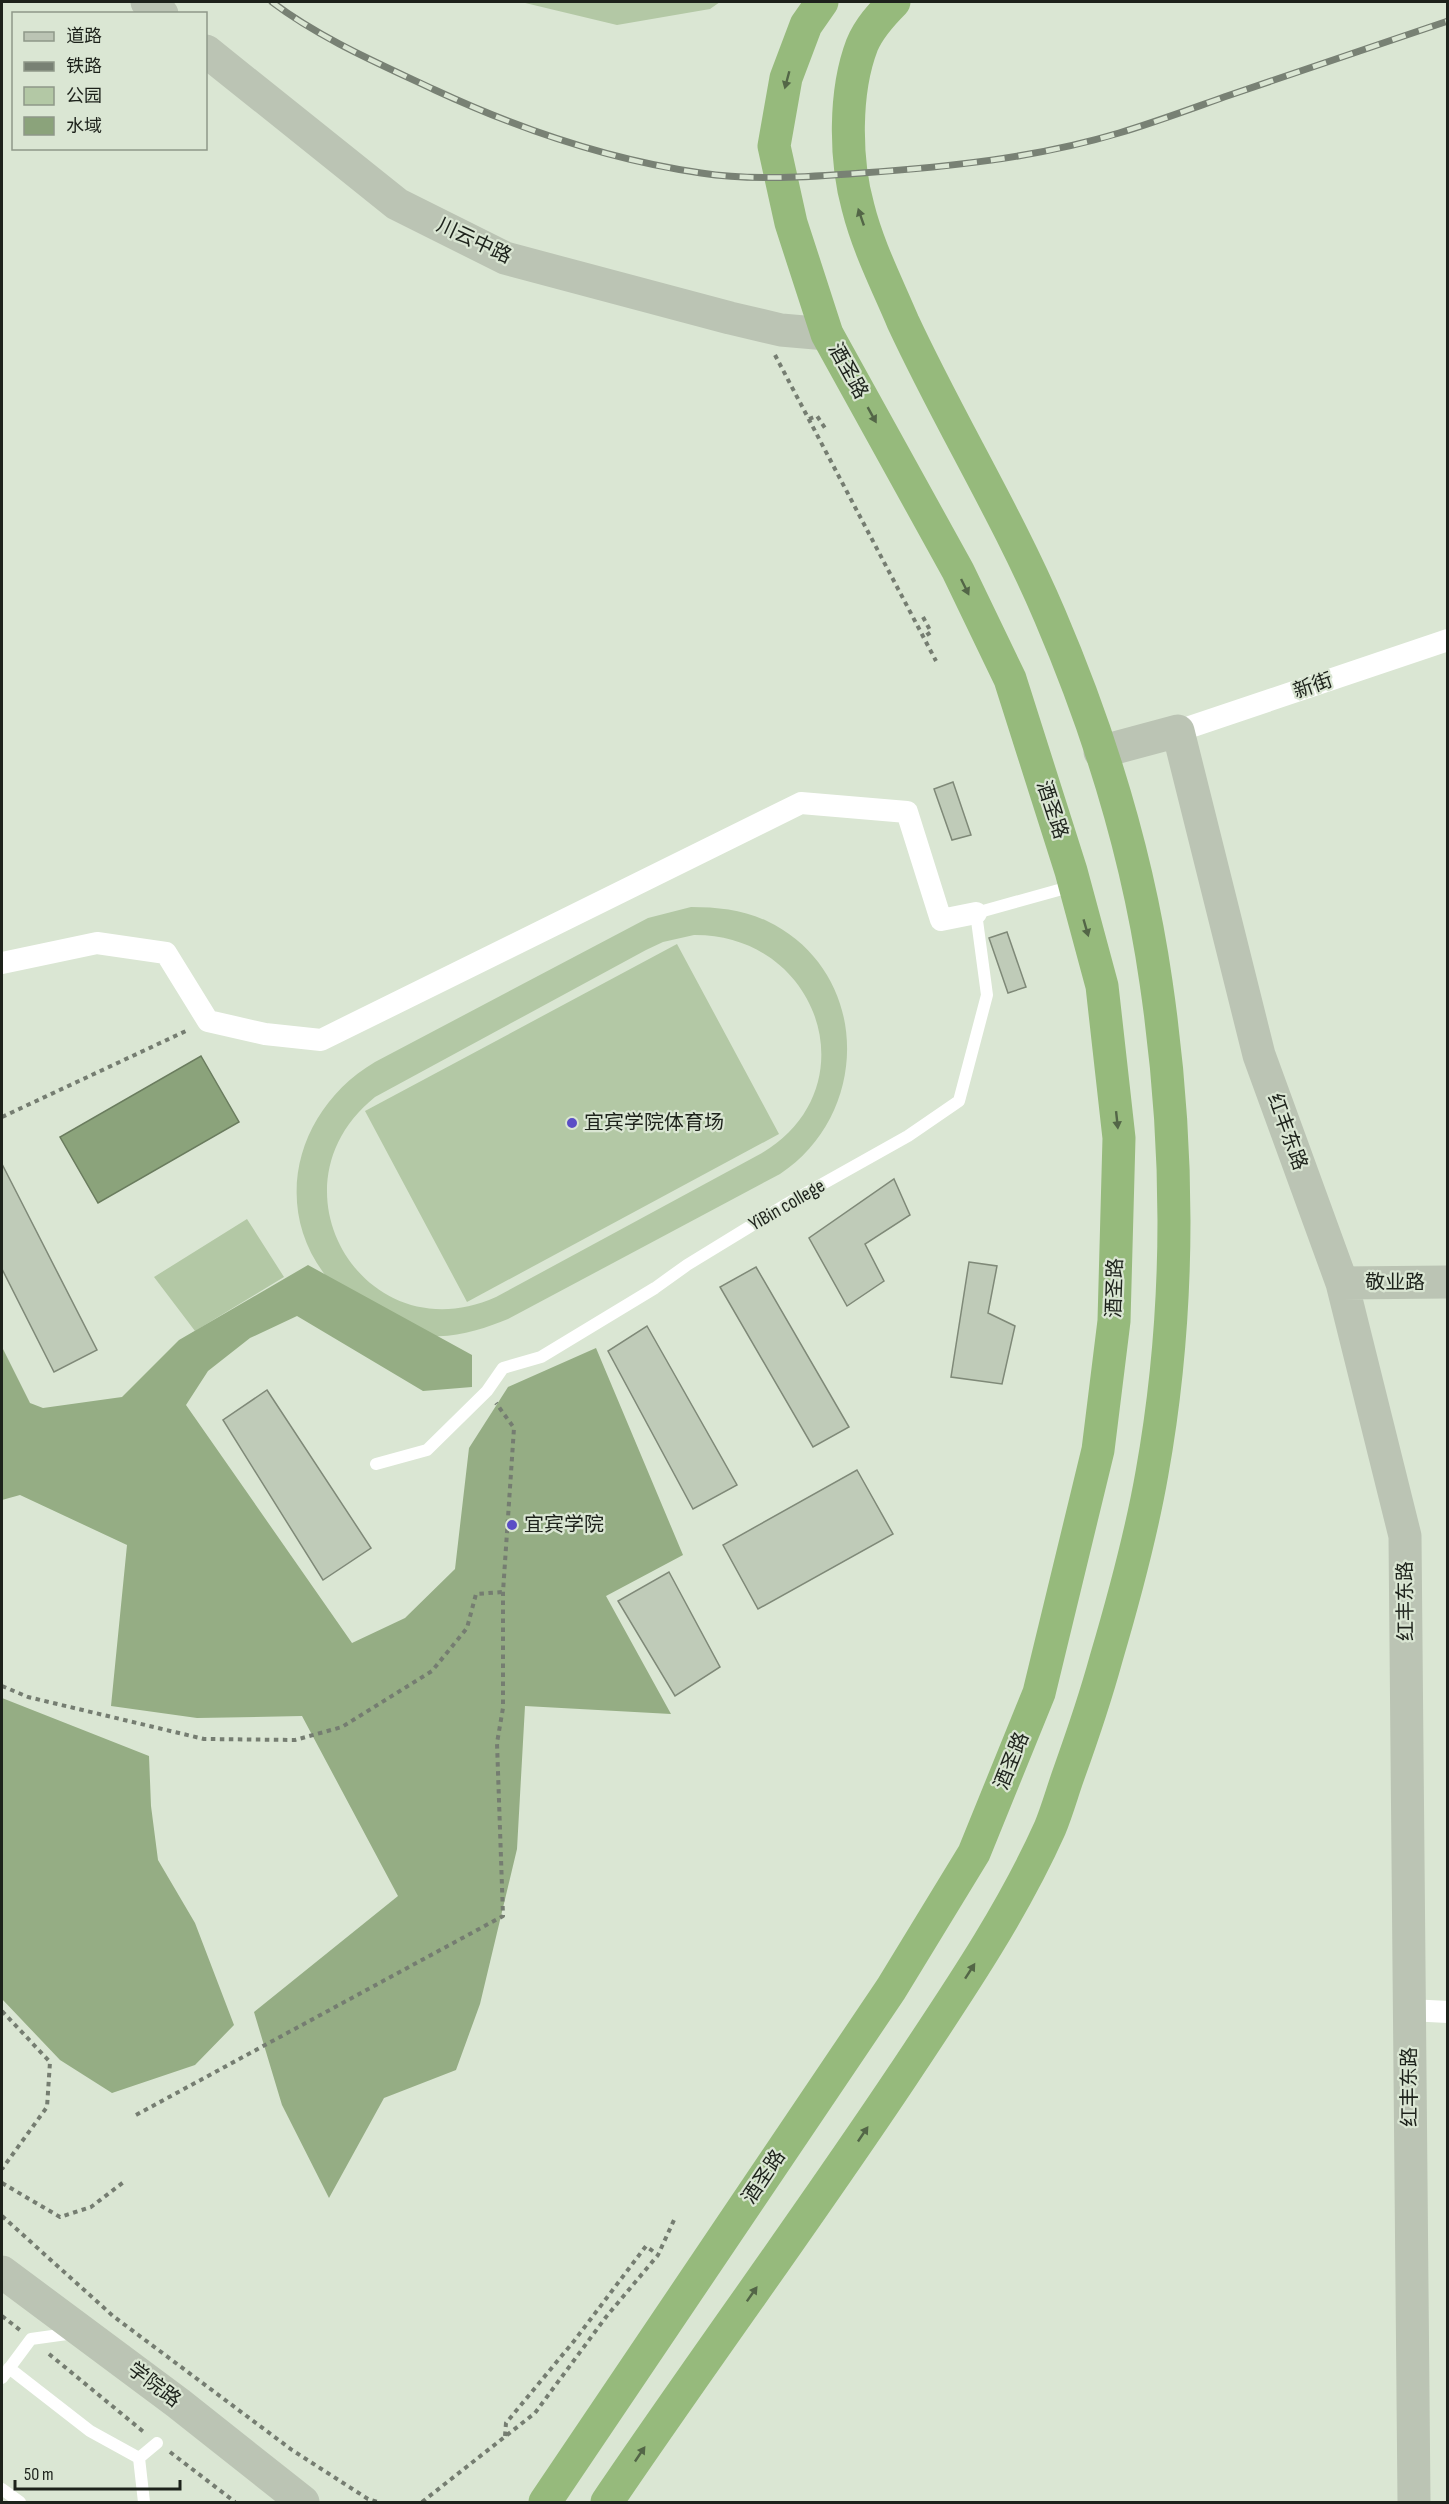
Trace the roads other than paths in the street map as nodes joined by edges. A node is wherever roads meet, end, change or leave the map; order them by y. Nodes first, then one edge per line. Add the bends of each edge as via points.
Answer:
1 (147, 2) edge
2 (894, 2) edge
3 (813, 9) edge
4 (160, 12) edge
5 (871, 25) edge
6 (207, 52) edge
7 (827, 334) junction
8 (1448, 640) edge
9 (1178, 731) junction
10 (1100, 752) junction
11 (1074, 886) junction
12 (976, 913) junction
13 (2, 963) edge
14 (1448, 1282) edge
15 (1342, 1283) junction
16 (376, 1464) dead end
17 (1409, 2010) junction
18 (1448, 2012) edge
19 (2, 2272) edge
20 (83, 2332) junction
21 (5, 2373) edge
22 (157, 2443) road end
23 (139, 2458) junction
24 (2, 2489) edge
25 (20, 2502) edge
26 (144, 2502) edge
27 (303, 2502) edge
28 (545, 2502) edge
29 (607, 2502) edge
30 (1414, 2502) edge

1 - 4 street
2 - 5 highway
3 -> 7 highway, 酒圣路 via 786,78 774,146 790,223
10 -> 5 highway via 1051,618 1016,541 927,374 881,272 856,203 847,122
6 - 7 street, 川云中路 via 397,204 505,258 780,330
7 -> 11 highway, 酒圣路 via 958,571 1010,679
8 - 9 street, 新街
9 - 10 street
9 - 15 street, 红丰东路 via 1258,1055
29 -> 10 highway via 831,2183 1001,1922 1051,1825 1093,1704 1128,1583 1152,1472 1168,1352 1175,1222 1168,1088 1157,985 1142,897
11 - 12 lane
11 -> 28 highway, 酒圣路 via 1102,986 1119,1138 1114,1321 1098,1450 1039,1693 968,1863 891,1989
12 - 13 street via 941,920 907,812 801,802 321,1040 265,1034 208,1021 166,952 97,943
12 - 16 lane, YiBin college via 987,995 959,1101 908,1136 784,1205 541,1357 503,1368 487,1390 427,1450
14 - 15 street, 敬业路
15 - 17 street, 红丰东路 via 1405,1536
17 - 18 street
17 - 30 street, 红丰东路
19 - 20 street, 学院路
20 - 21 lane via 31,2339
20 - 27 street, 学院路
21 - 23 lane via 90,2431
22 - 23 lane
23 - 26 lane
24 - 25 lane

